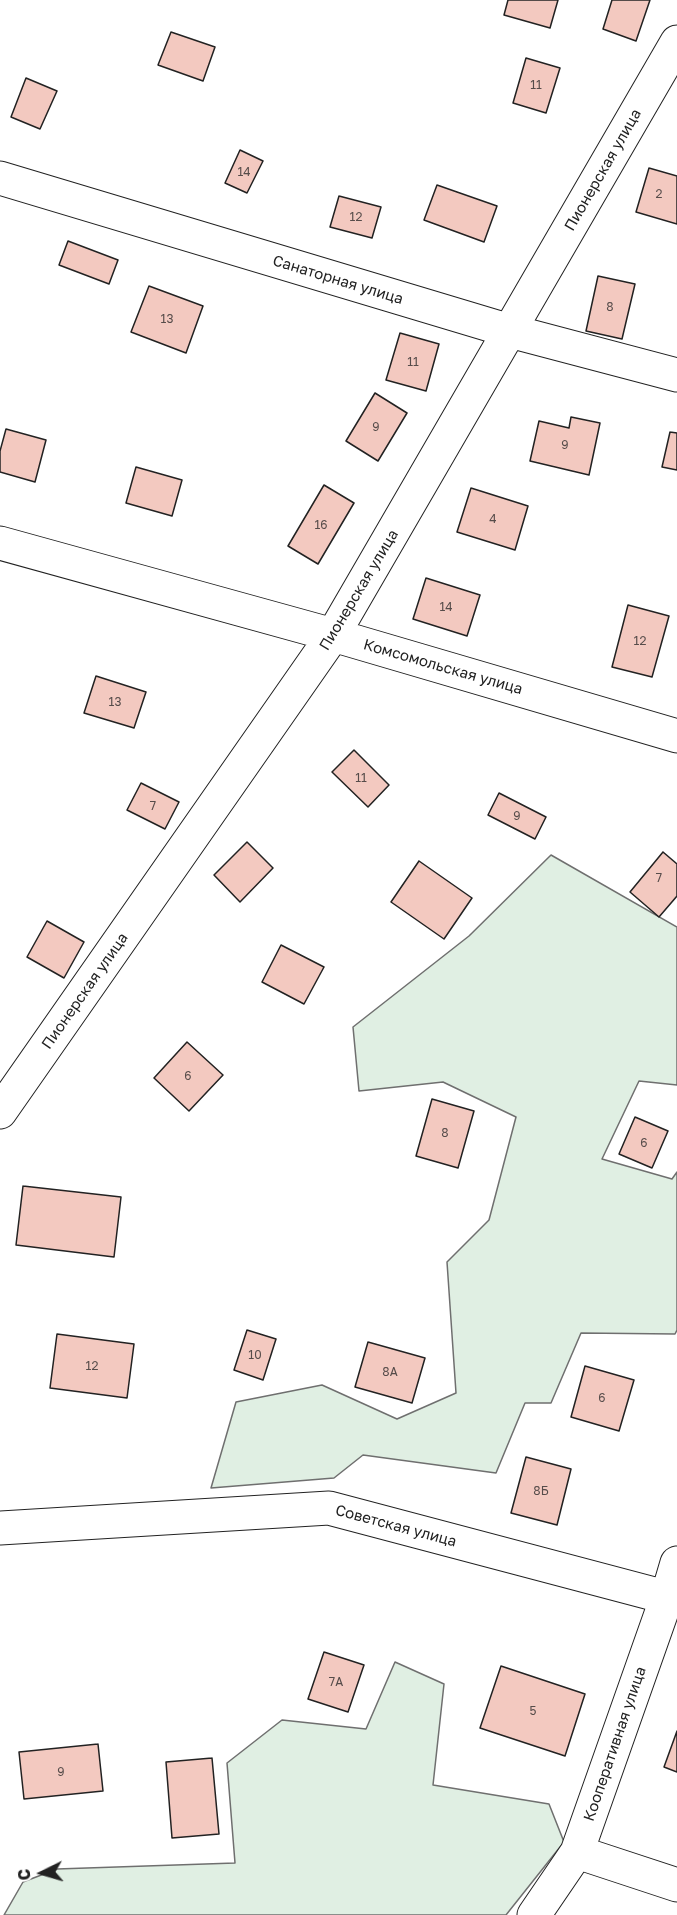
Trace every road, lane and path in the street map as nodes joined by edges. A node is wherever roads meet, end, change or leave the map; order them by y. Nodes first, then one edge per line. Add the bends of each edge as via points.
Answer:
1 (677, 42) edge
2 (0, 178) edge
3 (510, 332) junction
4 (677, 375) edge
5 (0, 543) edge
6 (333, 635) junction
7 (677, 736) edge
8 (0, 1112) edge
9 (0, 1528) edge
10 (677, 1563) edge
11 (672, 1598) edge
12 (577, 1852) junction
13 (677, 1885) edge
14 (534, 1915) edge

1 - 3 street, Пионерская улица
2 - 3 street, Санаторная улица
3 - 4 street, Санаторная улица
3 - 6 street, Пионерская улица
5 - 6 street, Комсомольская улица
6 - 7 street, Комсомольская улица
6 - 8 street, Пионерская улица
9 - 11 street, Советская улица via 329,1508
10 - 11 street, Кооперативная улица
11 - 12 street, Кооперативная улица
12 - 13 street
12 - 14 street, Кооперативная улица

